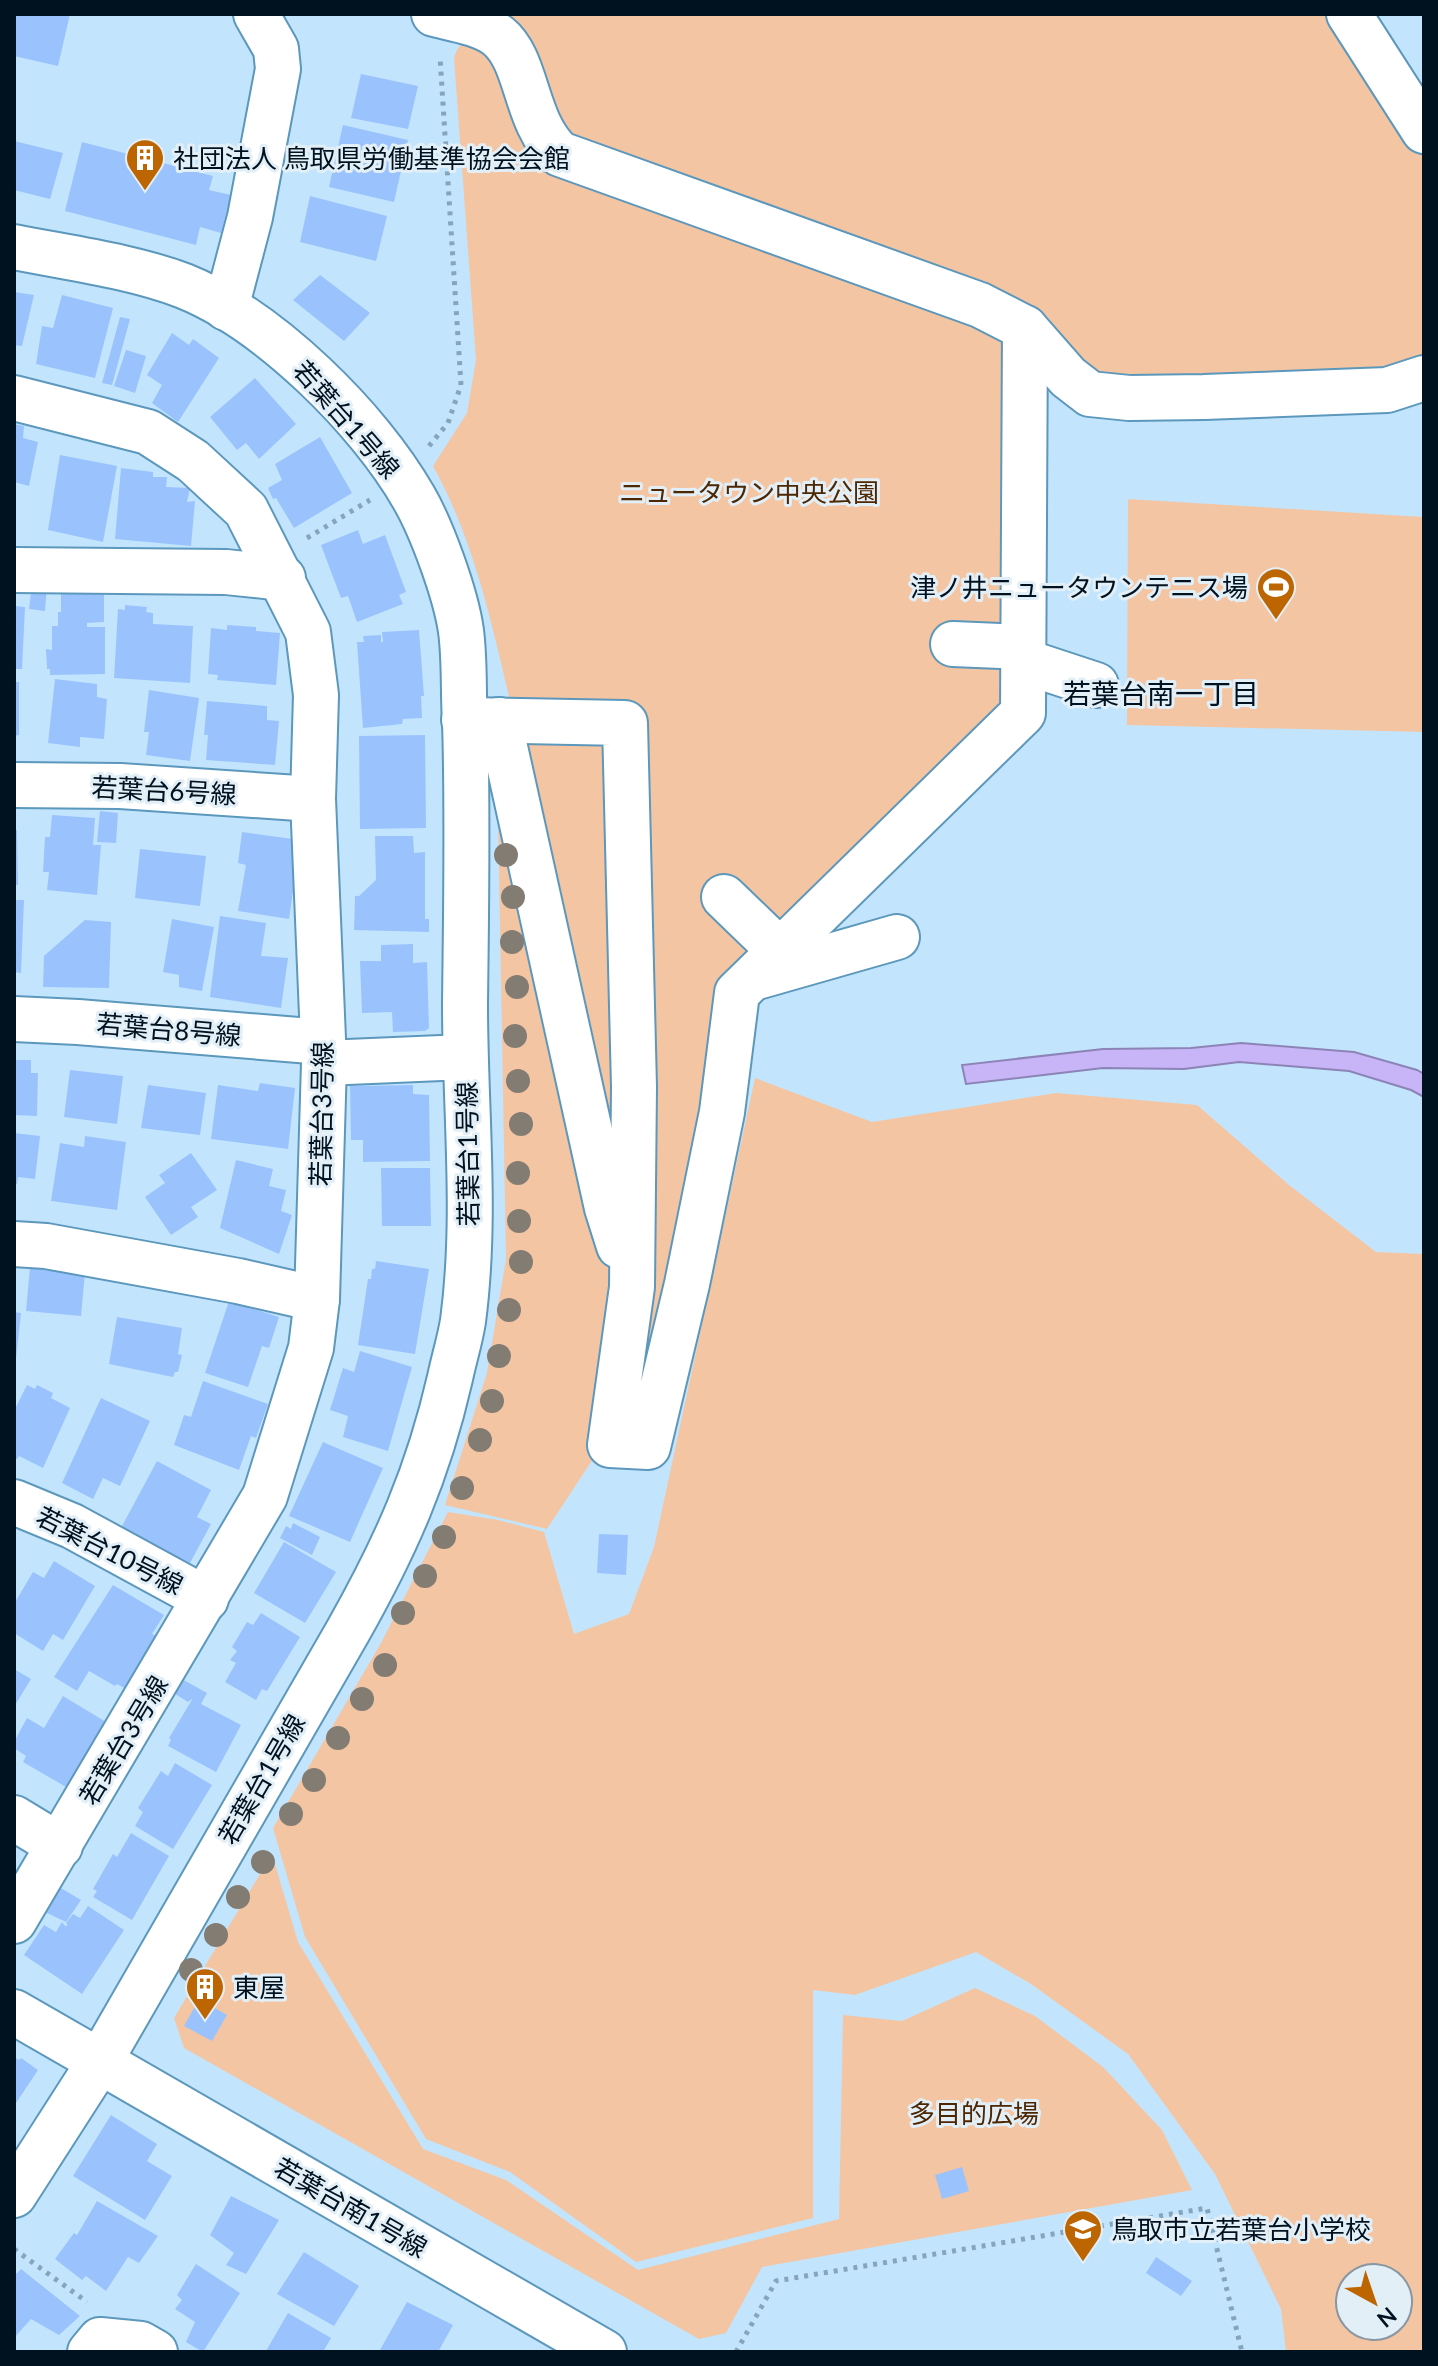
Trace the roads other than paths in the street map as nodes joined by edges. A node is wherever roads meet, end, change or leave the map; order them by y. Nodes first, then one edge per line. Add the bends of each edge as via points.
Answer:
1 (256, 14) edge
2 (1349, 14) edge
3 (436, 33) edge
4 (1424, 131) edge
5 (14, 247) edge
6 (226, 308) junction
7 (1025, 328) junction
8 (1422, 384) edge
9 (14, 398) edge
10 (277, 569) junction
11 (14, 570) edge
12 (953, 644) dead end
13 (1023, 654) junction
14 (1096, 685) dead end
15 (482, 720) junction
16 (14, 785) edge
17 (313, 799) junction
18 (724, 897) dead end
19 (897, 937) dead end
20 (765, 965) junction
21 (14, 1019) edge
22 (323, 1052) junction
23 (465, 1057) junction
24 (14, 1244) edge
25 (632, 1287) junction
26 (317, 1299) junction
27 (14, 1502) edge
28 (206, 1599) junction
29 (14, 1818) edge
30 (60, 1846) junction
31 (14, 1921) edge
32 (14, 2012) edge
33 (100, 2061) junction
34 (14, 2195) edge
35 (90, 2352) edge
36 (155, 2352) edge
37 (604, 2352) edge

1 - 6 street via 276,49 278,69 250,217
2 - 4 street
3 - 7 street via 469,23 497,35 511,51 547,143 560,154 980,305
5 - 6 street, 若葉台1号線 via 184,286
6 - 15 street, 若葉台1号線 via 278,343 334,396 414,499 454,596
7 - 8 street via 1090,394 1204,397
7 - 13 street
9 - 10 street, 若葉台3号線 via 148,432 193,461 246,510
10 - 11 street
10 - 17 street, 若葉台3号線 via 308,632 316,695
12 - 13 street
13 - 14 street
13 - 20 street via 1023,713
15 - 23 street, 若葉台1号線 via 467,770
15 - 25 street
15 - 25 street via 625,723 634,1087
16 - 17 street, 若葉台6号線
17 - 22 street, 若葉台3号線
18 - 20 street
19 - 20 street
20 - 25 street via 737,993 722,1112 648,1447 610,1445
21 - 22 street, 若葉台8号線 via 92,1023
22 - 23 street, 若葉台8号線
22 - 26 street, 若葉台3号線
23 - 33 street, 若葉台1号線 via 469,1243 463,1323 440,1425 415,1499 368,1596
24 - 26 street
26 - 28 street, 若葉台3号線 via 311,1348 265,1496
27 - 28 street, 若葉台10号線 via 72,1526
28 - 30 street, 若葉台3号線
29 - 30 street
30 - 31 street, 若葉台3号線
32 - 33 street, 若葉台南1号線
33 - 34 street, 若葉台1号線
33 - 37 street, 若葉台南1号線
35 - 36 street via 100,2340 141,2344

